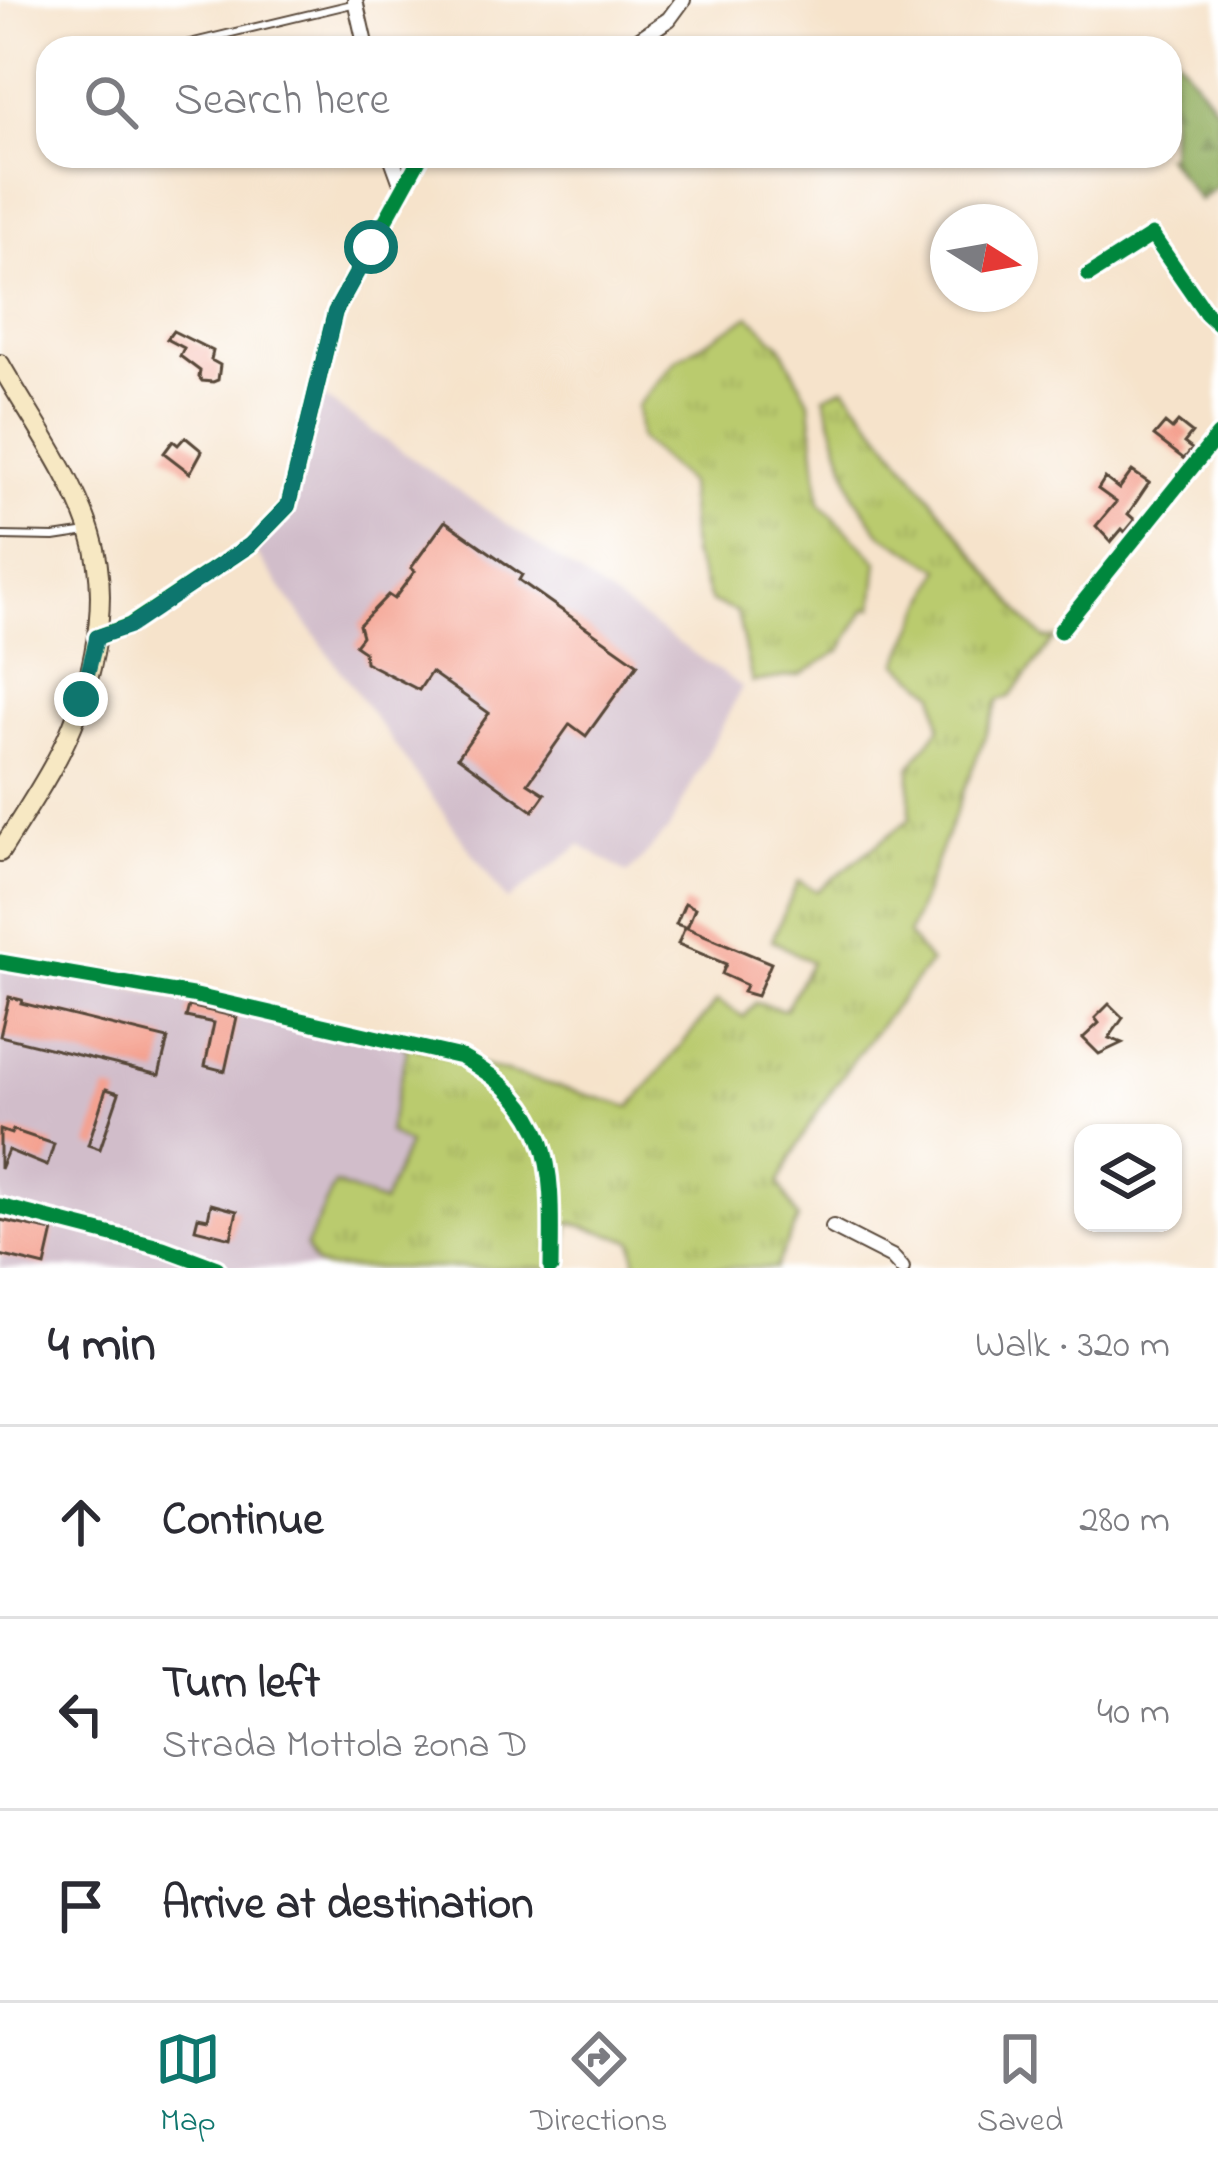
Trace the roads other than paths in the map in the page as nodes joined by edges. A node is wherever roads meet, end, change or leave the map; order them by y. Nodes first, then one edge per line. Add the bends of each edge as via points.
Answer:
1 (683, 0) edge
2 (355, 2) edge
3 (218, 36) edge
4 (363, 36) edge
5 (644, 36) edge
6 (395, 168) edge
7 (415, 168) edge
8 (403, 190) junction
9 (1089, 275) dead end
10 (1218, 324) edge
11 (0, 364) edge
12 (1218, 435) edge
13 (91, 531) junction
14 (0, 536) edge
15 (1060, 631) dead end
16 (97, 637) junction
17 (0, 852) edge
18 (0, 962) edge
19 (0, 1206) edge
20 (833, 1228) dead end
21 (217, 1268) edge
22 (550, 1268) edge
23 (902, 1268) edge

1 - 5 street
2 - 3 lane
2 - 4 street
6 - 8 street
7 - 8 street
8 - 16 street via 335,312 288,506 250,545 130,626
9 - 10 street via 1152,235
11 - 13 main road
12 - 15 street
13 - 14 lane
13 - 16 main road via 100,568
16 - 17 main road via 55,762
18 - 22 street via 192,994 461,1057 485,1070 524,1106 544,1144 552,1184
19 - 21 street
20 - 23 street

